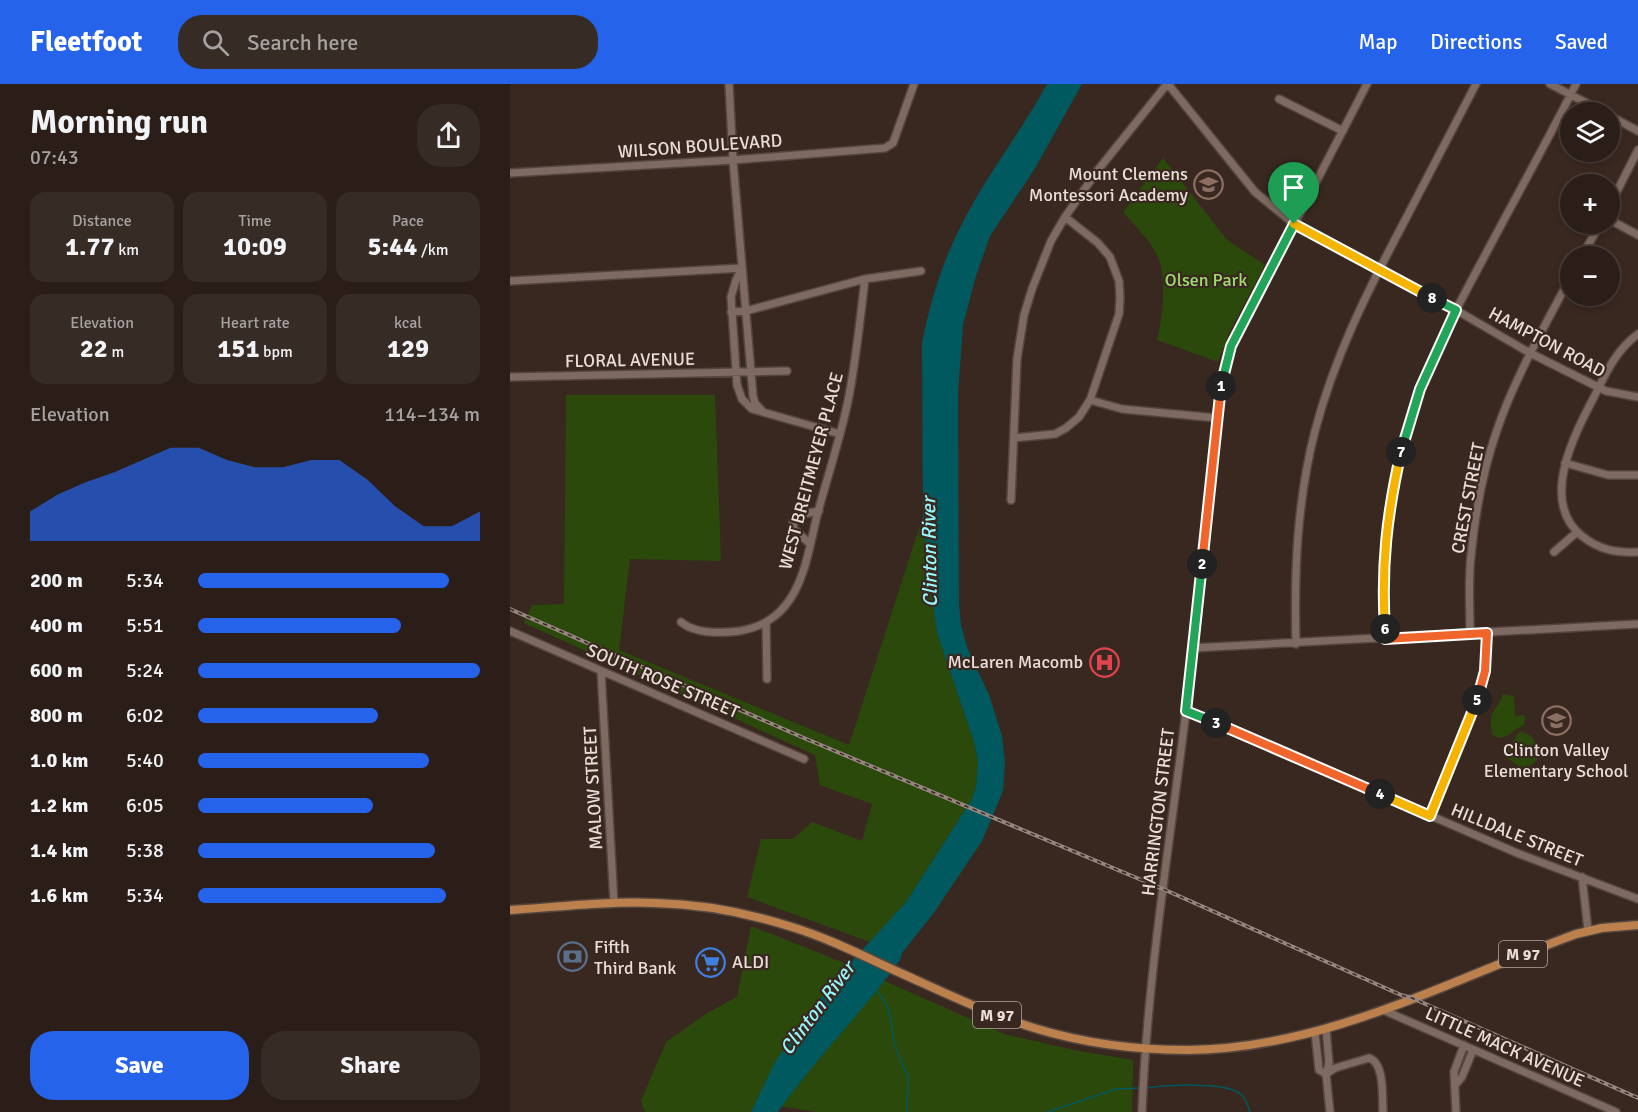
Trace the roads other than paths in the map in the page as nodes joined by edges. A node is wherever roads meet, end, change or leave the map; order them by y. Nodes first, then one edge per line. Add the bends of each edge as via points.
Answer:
1 (729, 84) edge
2 (914, 84) edge
3 (1167, 84) edge
4 (1367, 84) edge
5 (1476, 84) edge
6 (1550, 84) edge
7 (1576, 84) edge
8 (1570, 94) junction
9 (1279, 99) dead end
10 (1585, 102) edge
11 (1620, 121) edge
12 (1342, 131) junction
13 (1638, 131) edge
14 (1638, 150) edge
15 (733, 160) junction
16 (510, 173) edge
17 (1620, 185) edge
18 (1065, 217) junction
19 (1294, 224) junction
20 (1620, 225) edge
21 (1638, 235) edge
22 (742, 268) junction
23 (1379, 270) junction
24 (921, 271) dead end
25 (865, 279) junction
26 (510, 281) edge
27 (1560, 297) edge
28 (1456, 310) junction
29 (746, 311) junction
30 (732, 312) junction
31 (1638, 334) edge
32 (1530, 353) junction
33 (787, 371) dead end
34 (736, 373) junction
35 (751, 373) junction
36 (510, 377) edge
37 (1598, 388) junction
38 (1638, 397) edge
39 (1090, 400) junction
40 (763, 412) junction
41 (1217, 418) junction
42 (840, 434) junction
43 (1014, 438) junction
44 (1566, 463) junction
45 (1638, 475) edge
46 (1011, 500) dead end
47 (819, 511) junction
48 (1577, 532) junction
49 (810, 544) junction
50 (1554, 552) dead end
51 (1638, 552) edge
52 (681, 622) dead end
53 (766, 622) junction
54 (1638, 624) edge
55 (510, 631) edge
56 (1470, 633) junction
57 (1487, 633) junction
58 (1385, 639) junction
59 (1296, 644) junction
60 (1194, 648) junction
61 (601, 671) junction
62 (767, 679) dead end
63 (1186, 711) junction
64 (804, 759) dead end
65 (1430, 816) junction
66 (1582, 877) junction
67 (1638, 899) edge
68 (614, 903) junction
69 (510, 910) edge
70 (1638, 925) edge
71 (1588, 930) junction
72 (1383, 1010) junction
73 (1326, 1029) junction
74 (1315, 1032) junction
75 (1464, 1045) junction
76 (1147, 1048) junction
77 (1473, 1050) junction
78 (1326, 1074) junction
79 (1456, 1084) junction
80 (1142, 1112) edge
81 (1330, 1112) edge
82 (1383, 1112) edge
83 (1456, 1112) edge
84 (1616, 1112) edge

1 - 15 street
2 - 15 street, WILSON BOULEVARD via 891,145
3 - 18 street
3 - 19 street, HAMPTON ROAD via 1255,192
4 - 12 street, HARRINGTON STREET
5 - 23 street
6 - 8 street
7 - 8 street
8 - 10 street
8 - 28 street
9 - 12 street
11 - 13 street
12 - 19 street, HARRINGTON STREET
14 - 17 street
15 - 16 street, WILSON BOULEVARD
15 - 22 street
18 - 39 street via 1105,250 1119,281 1119,314
18 - 43 street via 1051,241 1024,315 1017,359
19 - 23 street, HAMPTON ROAD
19 - 41 street, HARRINGTON STREET via 1231,346
20 - 21 street
22 - 26 street
22 - 29 street
22 - 30 street via 733,288
23 - 28 street, HAMPTON ROAD
23 - 59 street via 1329,382 1313,440 1296,546
24 - 25 street
25 - 29 street
25 - 42 street, WEST BREITMEYER PLACE
27 - 32 street, CREST STREET
28 - 32 street, HAMPTON ROAD
28 - 58 street via 1420,389 1395,479 1384,548
29 - 30 street
29 - 35 street
30 - 34 street
31 - 37 street via 1621,348
32 - 37 street, HAMPTON ROAD
32 - 56 street, CREST STREET via 1497,430 1481,489 1470,557
33 - 35 street, FLORAL AVENUE
34 - 35 street, FLORAL AVENUE
34 - 36 street, FLORAL AVENUE
34 - 40 street via 742,399 752,409
35 - 40 street via 754,399
37 - 38 street, HAMPTON ROAD
37 - 44 street
39 - 41 street via 1122,409
39 - 43 street via 1073,423 1055,434
40 - 42 street
41 - 60 street, HARRINGTON STREET
42 - 47 street, WEST BREITMEYER PLACE
43 - 46 street
44 - 45 street via 1608,475
44 - 48 street via 1563,504
47 - 49 street, WEST BREITMEYER PLACE
47 - 49 street via 798,515 793,522 794,529
48 - 50 street
48 - 51 street via 1604,549
49 - 53 street, WEST BREITMEYER PLACE via 792,596
52 - 53 street, WEST BREITMEYER PLACE via 694,629 726,632
53 - 62 street
54 - 57 street
55 - 61 street, SOUTH ROSE STREET
56 - 57 street
56 - 58 street
57 - 65 street via 1482,685
58 - 59 street
59 - 60 street
60 - 63 street, HARRINGTON STREET
61 - 64 street, SOUTH ROSE STREET
61 - 68 street, MALOW STREET
63 - 65 street, HILLDALE STREET
63 - 76 street, HARRINGTON STREET via 1165,862
65 - 66 street, HILLDALE STREET
66 - 67 street, HILLDALE STREET
66 - 71 street
68 - 69 main road, M 97
68 - 76 main road, M 97 via 681,905 739,913 791,926 1034,1028
70 - 71 main road, M 97
71 - 72 main road, M 97
72 - 73 main road, M 97
72 - 75 street, LITTLE MACK AVENUE
73 - 74 main road, M 97
73 - 78 street
74 - 76 main road, M 97 via 1231,1047
74 - 78 street via 1319,1070
75 - 77 street, LITTLE MACK AVENUE
75 - 79 street via 1454,1072
76 - 80 street, HARRINGTON STREET
77 - 79 street
77 - 84 street, LITTLE MACK AVENUE
78 - 81 street
78 - 82 street via 1369,1058 1375,1060
79 - 83 street

